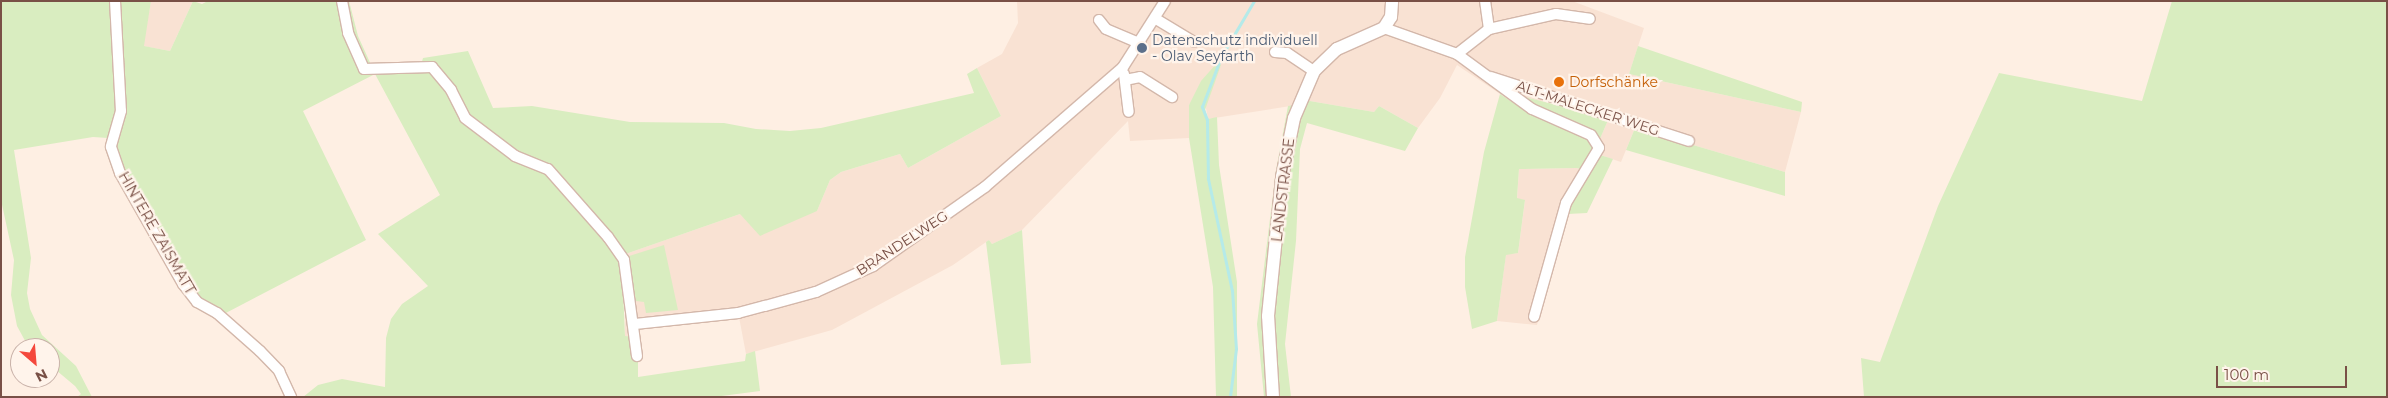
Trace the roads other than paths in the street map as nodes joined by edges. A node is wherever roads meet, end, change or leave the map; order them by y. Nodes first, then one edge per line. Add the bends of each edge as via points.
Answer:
1 (115, 1) edge
2 (342, 1) edge
3 (1165, 1) edge
4 (1392, 1) edge
5 (1486, 1) edge
6 (1156, 19) junction
7 (1590, 19) dead end
8 (1099, 20) dead end
9 (1384, 28) junction
10 (1489, 29) junction
11 (1194, 42) dead end
12 (1141, 44) junction
13 (1275, 52) dead end
14 (1457, 54) junction
15 (1123, 67) junction
16 (1314, 71) junction
17 (1488, 78) junction
18 (1125, 80) junction
19 (1172, 97) dead end
20 (1129, 112) dead end
21 (1689, 141) dead end
22 (1534, 317) dead end
23 (635, 324) junction
24 (637, 356) dead end
25 (291, 397) edge
26 (1273, 397) edge

1 - 25 street, HINTERE ZAISMATT via 121,111 111,147 120,173 183,284 197,302 217,313 260,351 279,371
2 - 23 street via 348,33 364,69 432,67 451,90 465,118 515,156 548,169 624,260
3 - 6 street, BRANDELWEG
4 - 9 street via 1390,17
5 - 10 street
6 - 11 street
6 - 12 street, BRANDELWEG
7 - 10 street via 1556,14
8 - 12 street via 1106,29
9 - 14 street, ALT-MALECKER WEG
9 - 16 street, LANDSTRASSE via 1337,49
10 - 14 street
12 - 15 street, BRANDELWEG
13 - 16 street via 1287,54
14 - 17 street, ALT-MALECKER WEG
15 - 18 street
15 - 23 street, BRANDELWEG via 985,187 873,266 816,292 765,306
16 - 26 street, LANDSTRASSE via 1294,118 1282,176 1268,316
17 - 21 street, ALT-MALECKER WEG via 1496,77 1530,92 1564,99
17 - 22 street, ALT-MALECKER WEG via 1532,109 1591,135 1599,148 1566,203
18 - 19 street via 1140,77
18 - 20 street
23 - 24 street via 633,343

